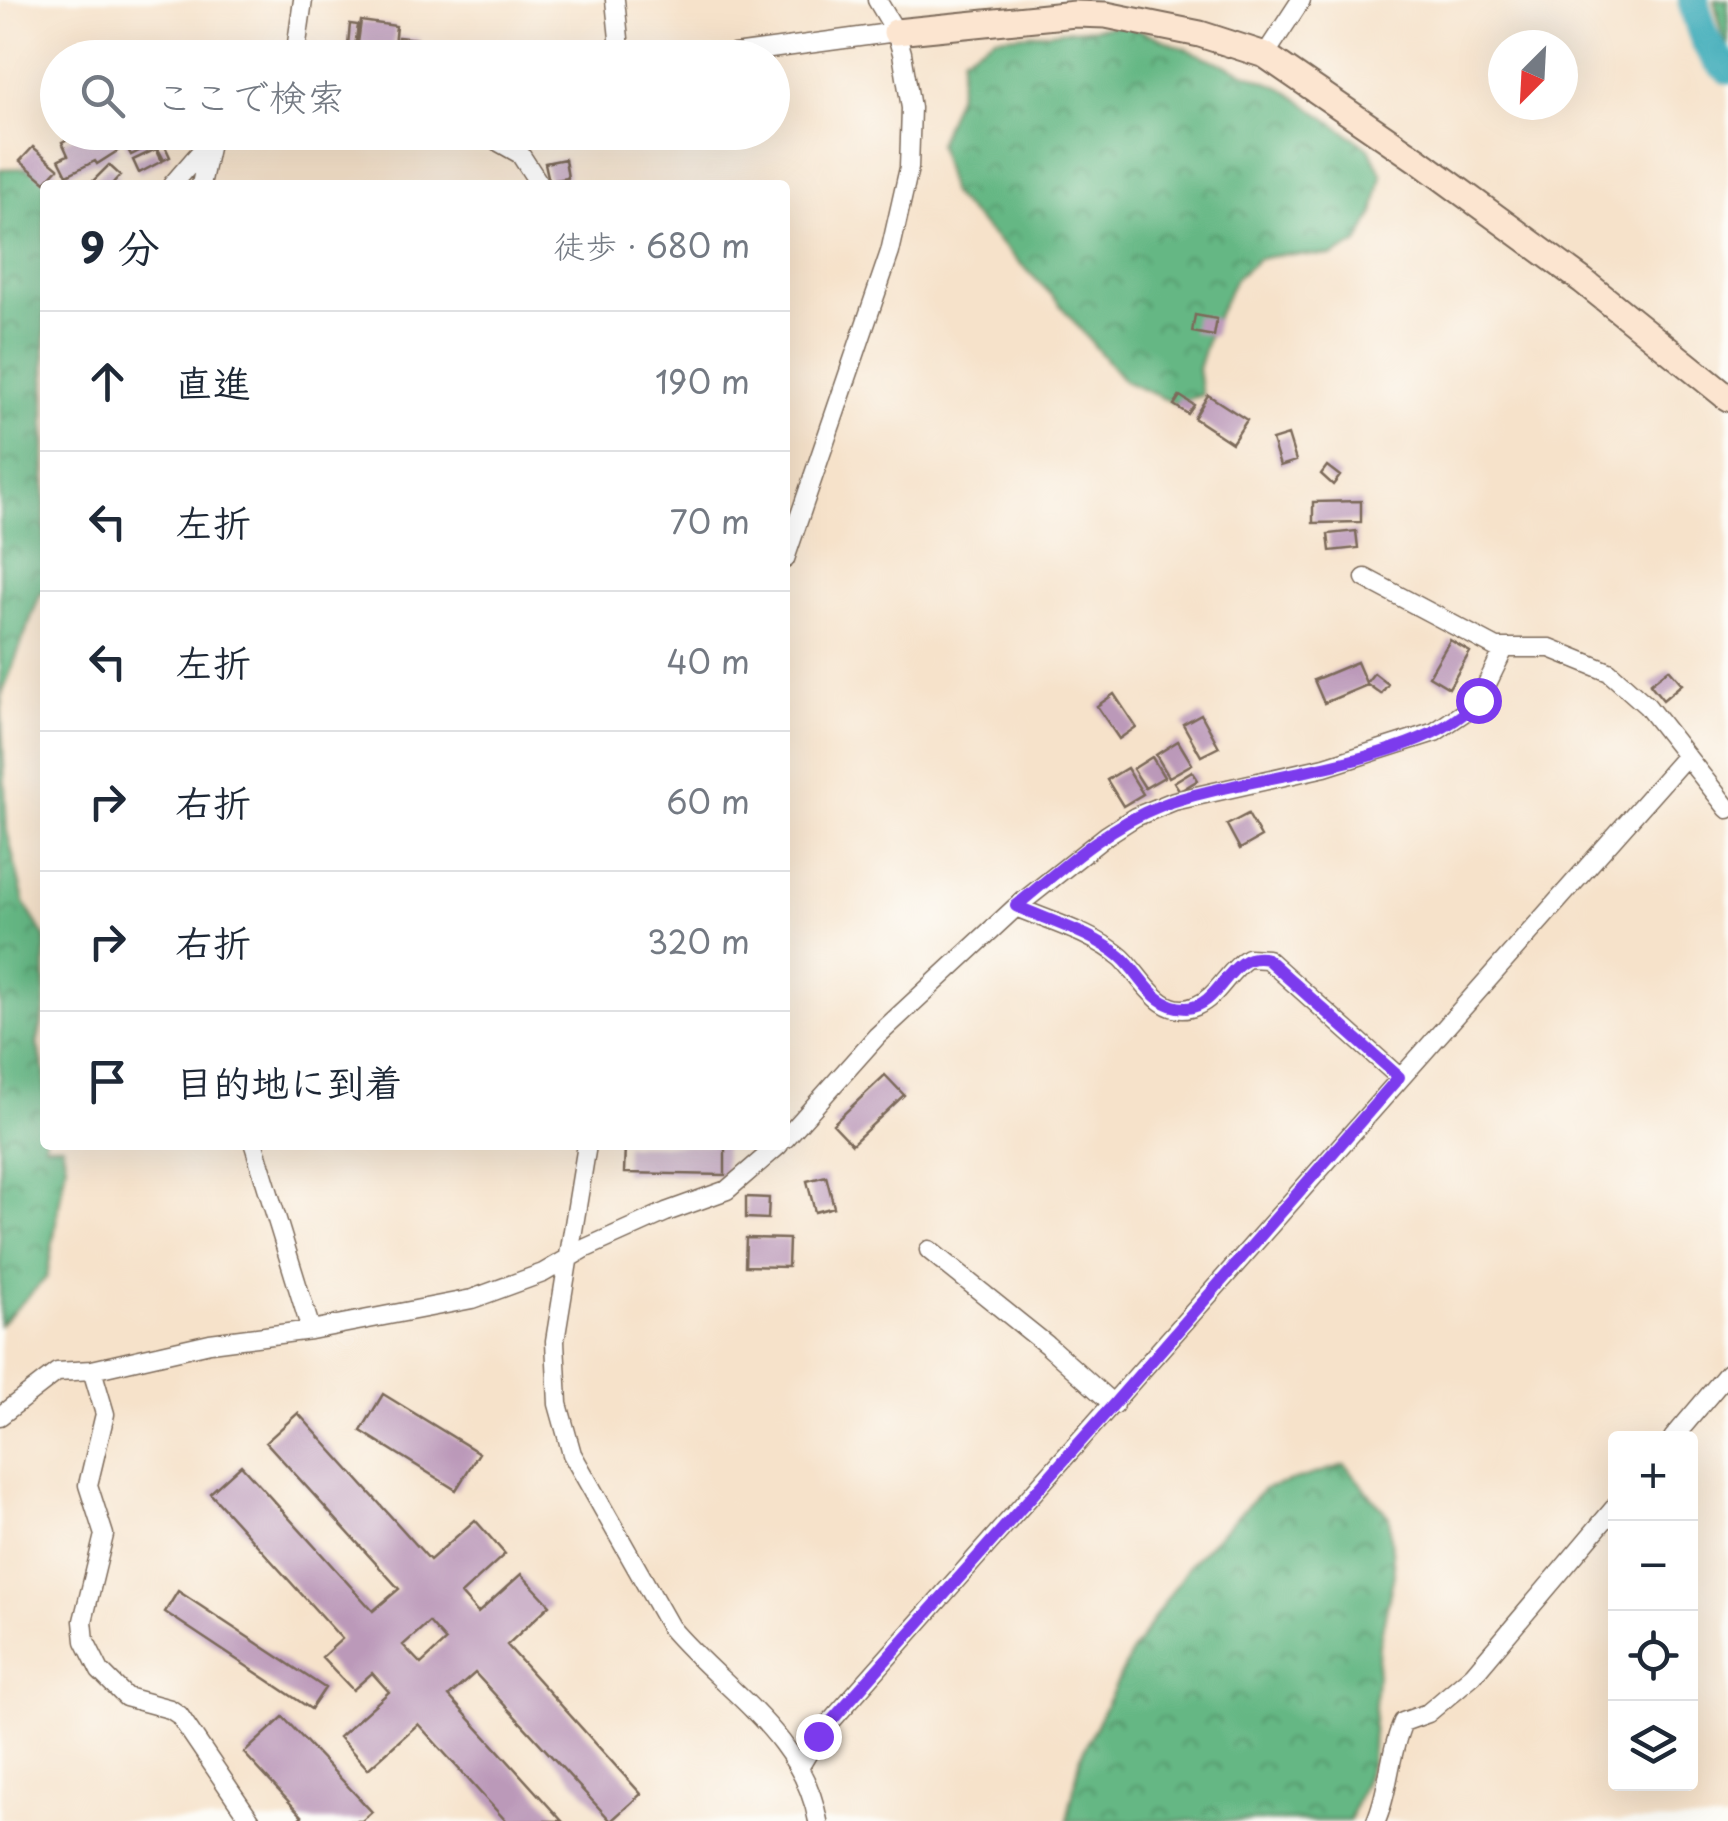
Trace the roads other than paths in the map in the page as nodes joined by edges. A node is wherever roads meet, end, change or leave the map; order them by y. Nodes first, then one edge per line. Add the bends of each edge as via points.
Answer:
1 (304, 0) edge
2 (615, 0) edge
3 (877, 0) edge
4 (1301, 0) edge
5 (896, 32) junction
6 (298, 40) edge
7 (619, 40) edge
8 (790, 46) edge
9 (1265, 55) junction
10 (199, 150) edge
11 (209, 150) edge
12 (513, 150) edge
13 (176, 180) edge
14 (202, 180) edge
15 (537, 180) edge
16 (1728, 398) edge
17 (790, 540) edge
18 (1365, 578) dead end
19 (1504, 649) junction
20 (1685, 757) junction
21 (1728, 810) edge
22 (1016, 906) junction
23 (1399, 1077) junction
24 (790, 1132) edge
25 (256, 1150) edge
26 (586, 1150) edge
27 (774, 1150) edge
28 (929, 1250) dead end
29 (568, 1260) junction
30 (311, 1330) junction
31 (92, 1370) junction
32 (1728, 1373) edge
33 (1114, 1404) junction
34 (0, 1416) edge
35 (1679, 1431) edge
36 (1608, 1515) edge
37 (800, 1766) junction
38 (250, 1821) edge
39 (818, 1821) edge
40 (1376, 1821) edge

1 - 6 street
2 - 7 street
3 - 5 street
4 - 9 street
5 - 8 street
5 - 9 street via 1106,15
5 - 17 street via 911,108 910,168 890,252
9 - 16 street via 1583,281
10 - 13 street
11 - 14 street
12 - 15 street
18 - 19 street
19 - 20 street via 1550,648 1609,672 1647,706
19 - 22 street via 1478,700 1435,732 1325,767 1162,806 1107,835
20 - 21 street
20 - 23 street
22 - 23 street via 1122,958 1155,998 1175,1006 1196,1006 1210,997 1240,962 1267,959
22 - 24 street via 867,1046
23 - 33 street
25 - 30 street
26 - 29 street
27 - 29 street via 727,1190
28 - 33 street
29 - 30 street via 472,1300
29 - 37 street via 555,1354 558,1404 572,1454 670,1627 763,1717
30 - 31 street via 210,1343
31 - 34 street via 57,1372
31 - 38 street via 105,1414 88,1484 104,1535 83,1621 85,1641 100,1671 126,1697 179,1715
32 - 35 street
33 - 37 street via 818,1736
36 - 40 street via 1473,1675 1428,1713 1403,1722
37 - 39 street

